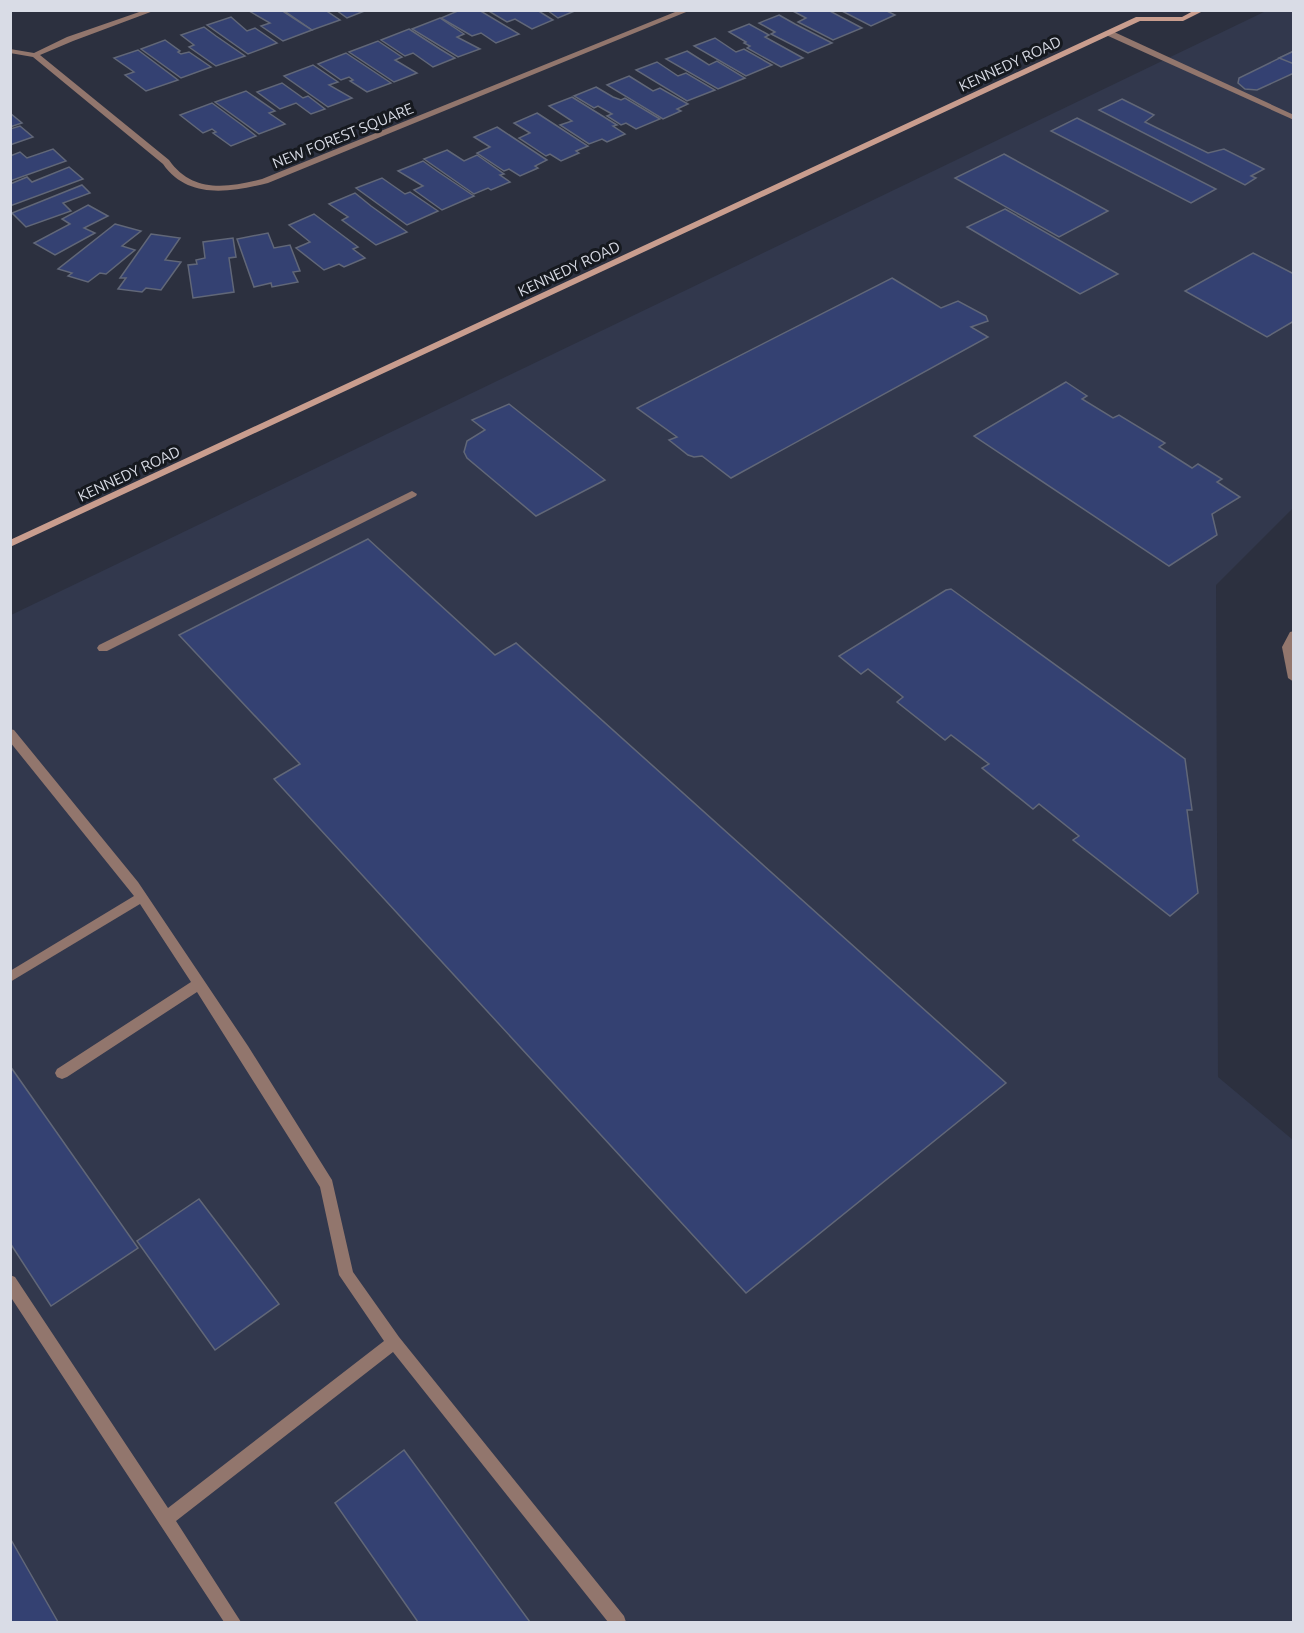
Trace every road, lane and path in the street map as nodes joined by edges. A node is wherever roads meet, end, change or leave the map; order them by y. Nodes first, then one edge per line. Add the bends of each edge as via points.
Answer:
1 (153, 10) edge
2 (688, 10) edge
3 (1202, 10) edge
4 (1140, 15) edge
5 (1109, 33) junction
6 (10, 51) edge
7 (35, 55) junction
8 (1293, 118) edge
9 (412, 494) dead end
10 (10, 544) edge
11 (1293, 635) edge
12 (103, 648) dead end
13 (1293, 678) edge
14 (10, 734) edge
15 (142, 897) junction
16 (11, 976) edge
17 (199, 984) junction
18 (62, 1073) dead end
19 (10, 1282) edge
20 (394, 1342) junction
21 (165, 1520) junction
22 (233, 1623) edge
23 (618, 1623) edge

1 - 7 street
2 - 7 street, NEW FOREST SQUARE via 265,182 228,188 180,178 166,162
3 - 4 main road, KENNEDY ROAD via 1184,18
4 - 5 main road, KENNEDY ROAD
5 - 8 street
5 - 10 main road, KENNEDY ROAD
6 - 7 street
9 - 12 street
11 - 13 street via 1288,647
14 - 15 street
15 - 16 street
15 - 17 street
17 - 18 street
17 - 20 street via 327,1185 346,1275
19 - 21 street
20 - 21 street
20 - 23 street
21 - 22 street

